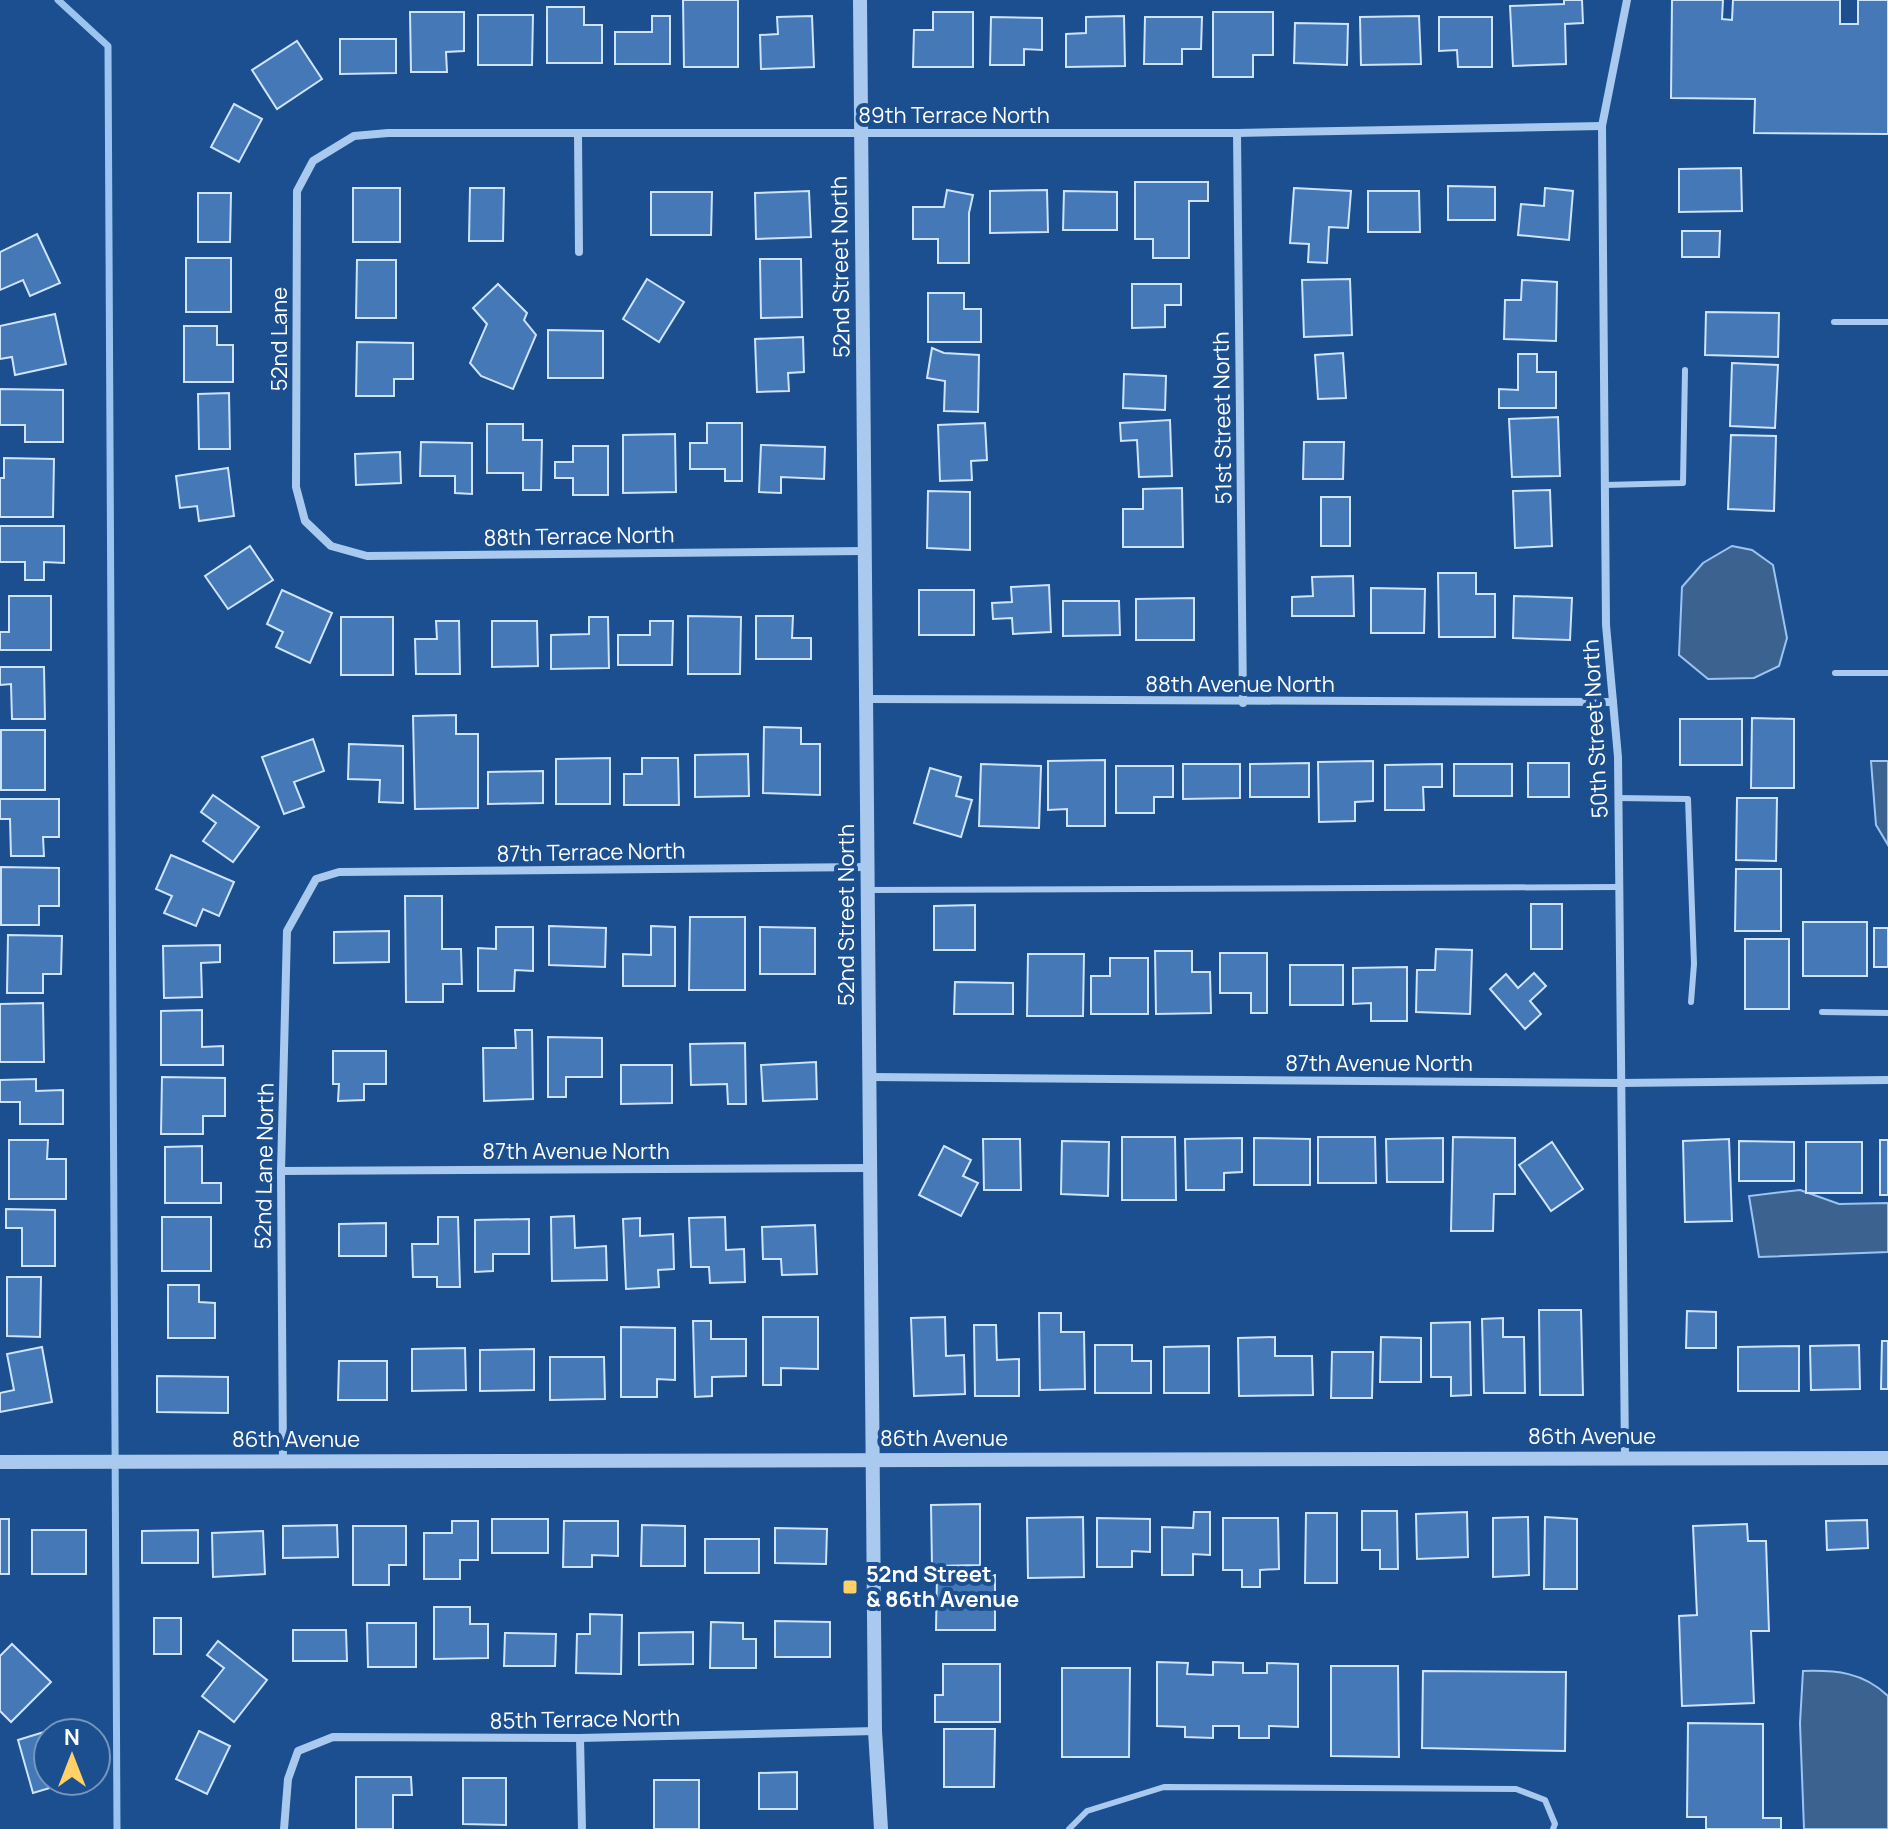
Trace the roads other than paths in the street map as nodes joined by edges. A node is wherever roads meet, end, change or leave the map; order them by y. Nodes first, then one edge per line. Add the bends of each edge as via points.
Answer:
1 (860, 0) edge
2 (1627, 0) edge
3 (1602, 126) junction
4 (578, 133) junction
5 (860, 133) junction
6 (1237, 133) junction
7 (313, 161) joint
8 (579, 252) dead end
9 (1834, 322) dead end
10 (1888, 322) edge
11 (1685, 370) dead end
12 (1605, 485) junction
13 (305, 521) joint
14 (865, 551) junction
15 (1835, 673) dead end
16 (1888, 673) edge
17 (867, 699) junction
18 (1613, 702) junction
19 (1243, 703) junction
20 (1618, 798) junction
21 (868, 867) junction
22 (316, 879) joint
23 (1619, 887) junction
24 (868, 890) junction
25 (1691, 1002) dead end
26 (1822, 1012) dead end
27 (1888, 1013) edge
28 (870, 1077) junction
29 (1888, 1080) edge
30 (1620, 1083) junction
31 (871, 1168) junction
32 (281, 1171) junction
33 (1625, 1458) junction
34 (1888, 1458) edge
35 (873, 1460) junction
36 (283, 1461) junction
37 (0, 1462) edge
38 (875, 1731) junction
39 (580, 1738) junction
40 (284, 1829) edge
41 (582, 1829) edge
42 (881, 1829) edge
43 (1069, 1829) edge
44 (1553, 1829) edge

1 - 5 street, 52nd Street North
2 - 3 street, 50th Street North
3 - 6 street, 89th Terrace North
3 - 12 street, 50th Street North
4 - 5 street, 89th Terrace North
4 - 7 street, 89th Terrace North via 354,136
4 - 8 street
5 - 6 street, 89th Terrace North
5 - 14 street, 52nd Street North
6 - 19 street, 51st Street North
7 - 13 street, 52nd Lane via 297,191 296,487
9 - 10 lane
11 - 12 lane via 1683,483
12 - 18 street, 50th Street North via 1606,625
13 - 14 street, 88th Terrace North via 331,546 367,556
14 - 17 street, 52nd Street North
15 - 16 lane
17 - 19 street, 88th Avenue North
17 - 21 street, 52nd Street North
18 - 19 street, 88th Avenue North
18 - 20 street, 50th Street North
20 - 23 street, 50th Street North
20 - 25 lane via 1688,799
21 - 22 street, 87th Terrace North via 339,872
21 - 24 street, 52nd Street North
22 - 32 street, 52nd Lane North via 287,931
23 - 24 lane
23 - 30 street, 50th Street North
24 - 28 street, 52nd Street North
26 - 27 lane
28 - 30 street, 87th Avenue North
28 - 31 street, 52nd Street North
29 - 30 street, 87th Avenue North
30 - 33 street, 50th Street North
31 - 32 street, 87th Avenue North
31 - 35 street, 52nd Street North
32 - 36 street, 52nd Lane North
33 - 34 street, 86th Avenue
33 - 35 street, 86th Avenue
35 - 36 street, 86th Avenue
35 - 38 street, 52nd Street North
36 - 37 street, 86th Avenue
38 - 39 street, 85th Terrace North
38 - 42 street, 52nd Street North
39 - 40 street, 85th Terrace North via 333,1737 298,1751 288,1779
39 - 41 street
43 - 44 lane via 1087,1811 1164,1787 1516,1789 1545,1800

